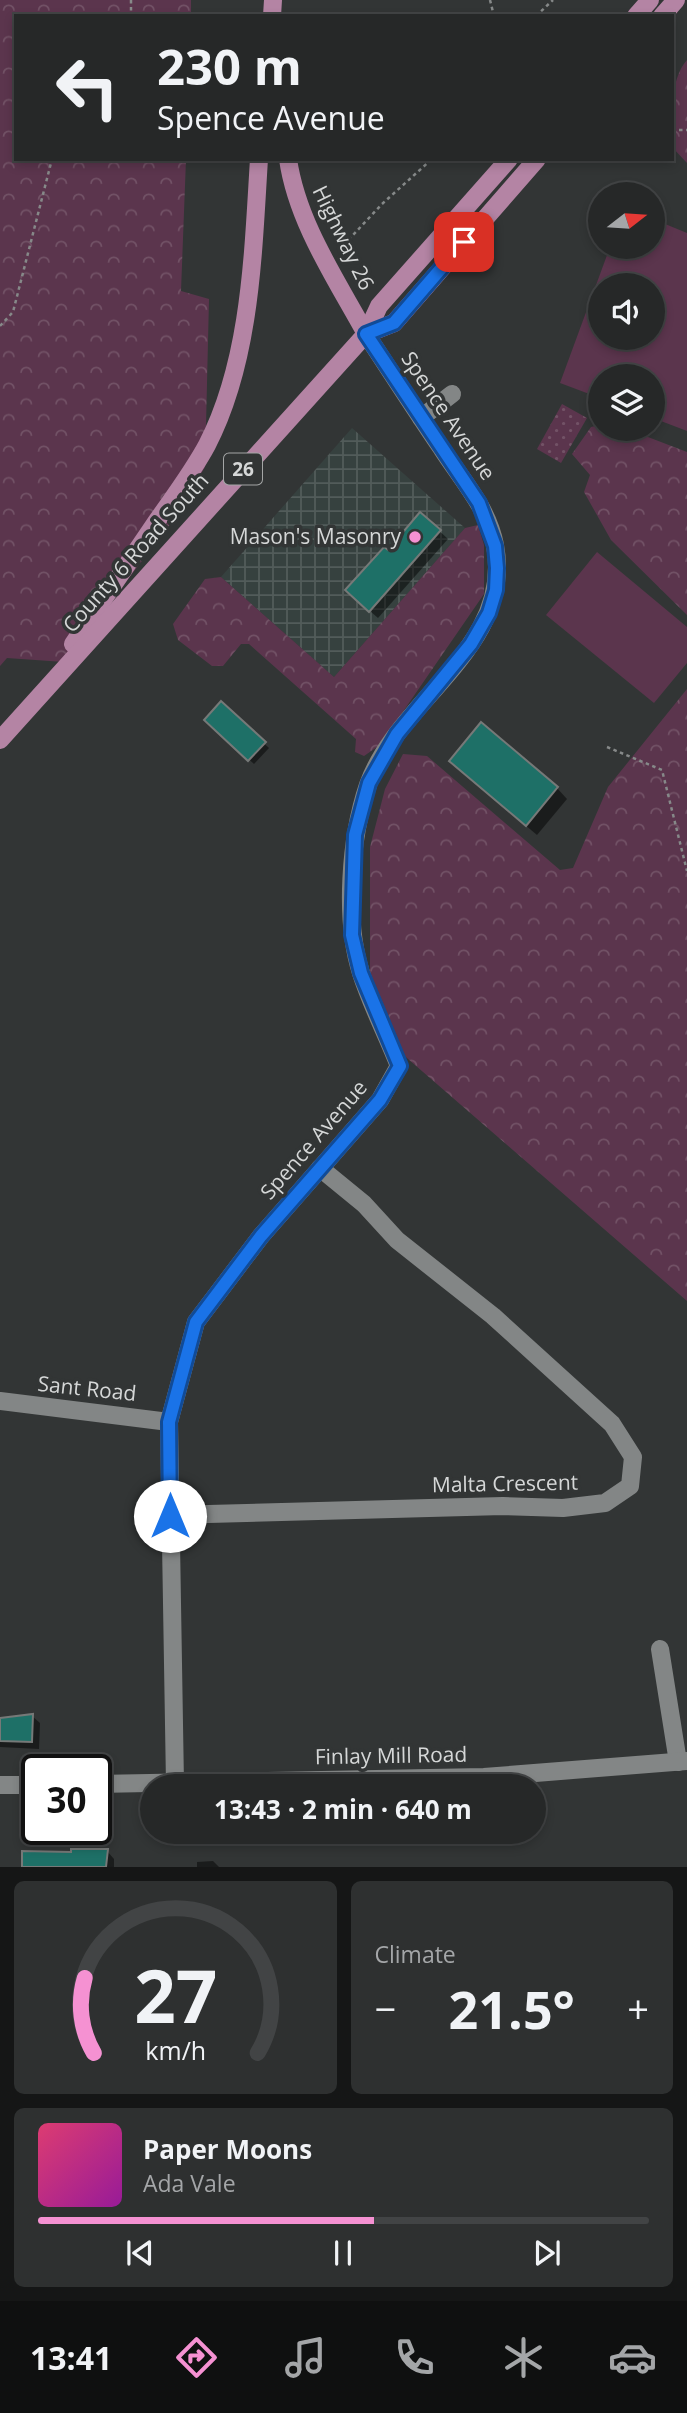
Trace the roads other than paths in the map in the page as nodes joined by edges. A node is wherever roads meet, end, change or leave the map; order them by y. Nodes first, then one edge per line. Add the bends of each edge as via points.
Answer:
1 (650, 0) edge
2 (676, 0) edge
3 (638, 14) edge
4 (664, 14) edge
5 (259, 161) edge
6 (288, 161) edge
7 (507, 161) edge
8 (535, 161) edge
9 (366, 334) junction
10 (452, 394) dead end
11 (421, 418) junction
12 (26, 710) junction
13 (0, 740) edge
14 (320, 1168) junction
15 (0, 1401) edge
16 (169, 1422) junction
17 (170, 1516) junction
18 (660, 1649) dead end
19 (682, 1761) edge
20 (175, 1774) edge
21 (521, 1774) edge
22 (112, 1784) edge
23 (140, 1784) edge
24 (0, 1785) edge
25 (21, 1785) edge

1 - 3 main road
2 - 4 main road
5 - 12 main road via 244,321 230,386 207,445
6 - 9 main road, Highway 26 via 291,181 325,260
7 - 9 main road via 379,306
8 - 9 main road via 394,323
9 - 11 street, Spence Avenue
9 - 12 main road, County 6 Road South / 26
10 - 11 street
11 - 14 street, Spence Avenue via 489,523 495,546 496,590 480,631 397,734 369,783 355,835 352,935 361,973 400,1066 380,1100
12 - 13 main road, 26
14 - 16 street, Spence Avenue via 196,1322
14 - 17 street, Malta Crescent via 612,1424 633,1457 629,1486 605,1503 564,1508
15 - 16 street, Sant Road
16 - 17 street, Spence Avenue
17 - 20 street, Spence Avenue
18 - 19 street
19 - 21 street, Finlay Mill Road
22 - 23 street, Finlay Mill Road
24 - 25 street

